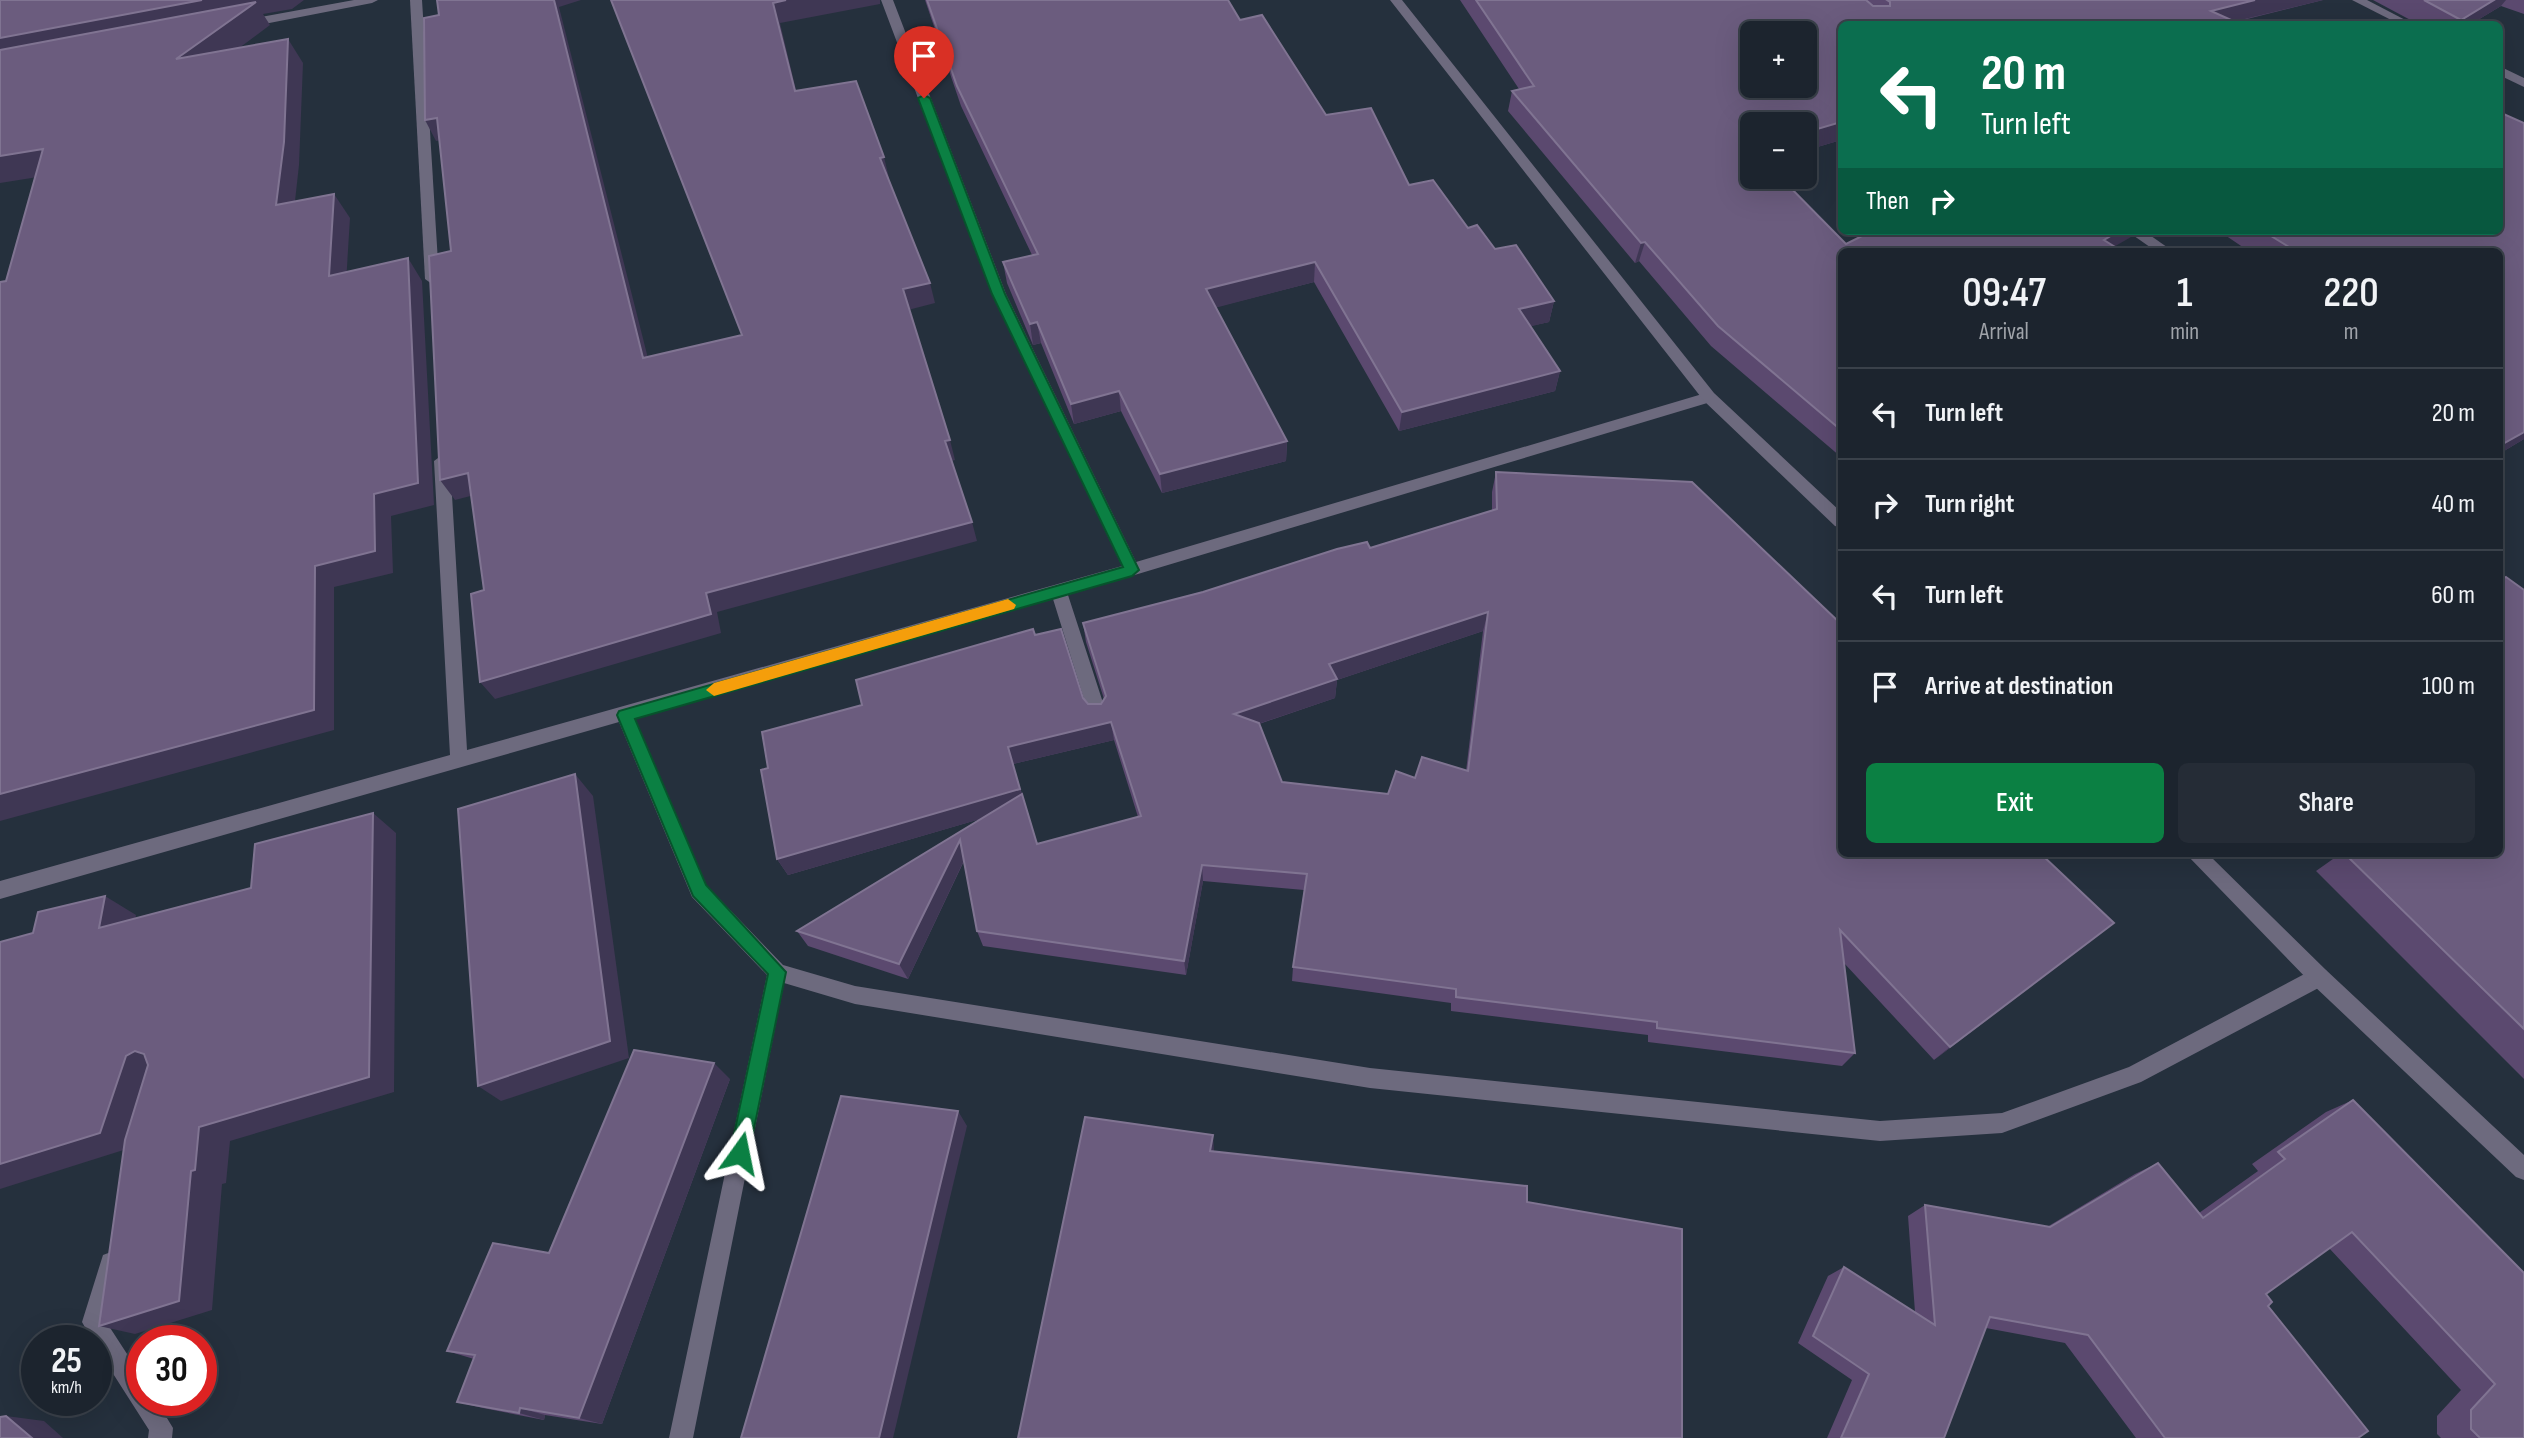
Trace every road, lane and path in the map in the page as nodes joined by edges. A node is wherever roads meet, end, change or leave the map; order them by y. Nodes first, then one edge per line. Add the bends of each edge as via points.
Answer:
1 (372, 0) edge
2 (416, 0) edge
3 (887, 0) edge
4 (1396, 0) edge
5 (2358, 0) edge
6 (2401, 21) edge
7 (226, 27) edge
8 (2503, 72) edge
9 (2524, 83) edge
10 (2140, 235) edge
11 (2161, 248) edge
12 (432, 291) edge
13 (1709, 397) junction
14 (441, 443) edge
15 (1838, 519) edge
16 (1132, 570) junction
17 (1058, 590) junction
18 (625, 715) junction
19 (1098, 715) edge
20 (458, 762) junction
21 (2198, 857) edge
22 (0, 890) edge
23 (777, 972) junction
24 (2319, 977) junction
25 (2524, 1169) edge
26 (117, 1245) edge
27 (126, 1374) edge
28 (153, 1416) edge
29 (160, 1438) edge
30 (681, 1438) edge

1 - 7 street
2 - 12 street
3 - 16 street via 999,294
4 - 13 street
5 - 6 street
8 - 9 street
10 - 11 street
13 - 15 street
13 - 16 street
14 - 20 street
16 - 17 street
17 - 18 street
17 - 19 street
18 - 20 street
18 - 23 street via 699,891
20 - 22 street
21 - 24 street
23 - 24 street via 855,995 1370,1077 1880,1131 2002,1123 2134,1075
23 - 30 street
24 - 25 street
26 - 27 street via 93,1322
28 - 29 street

